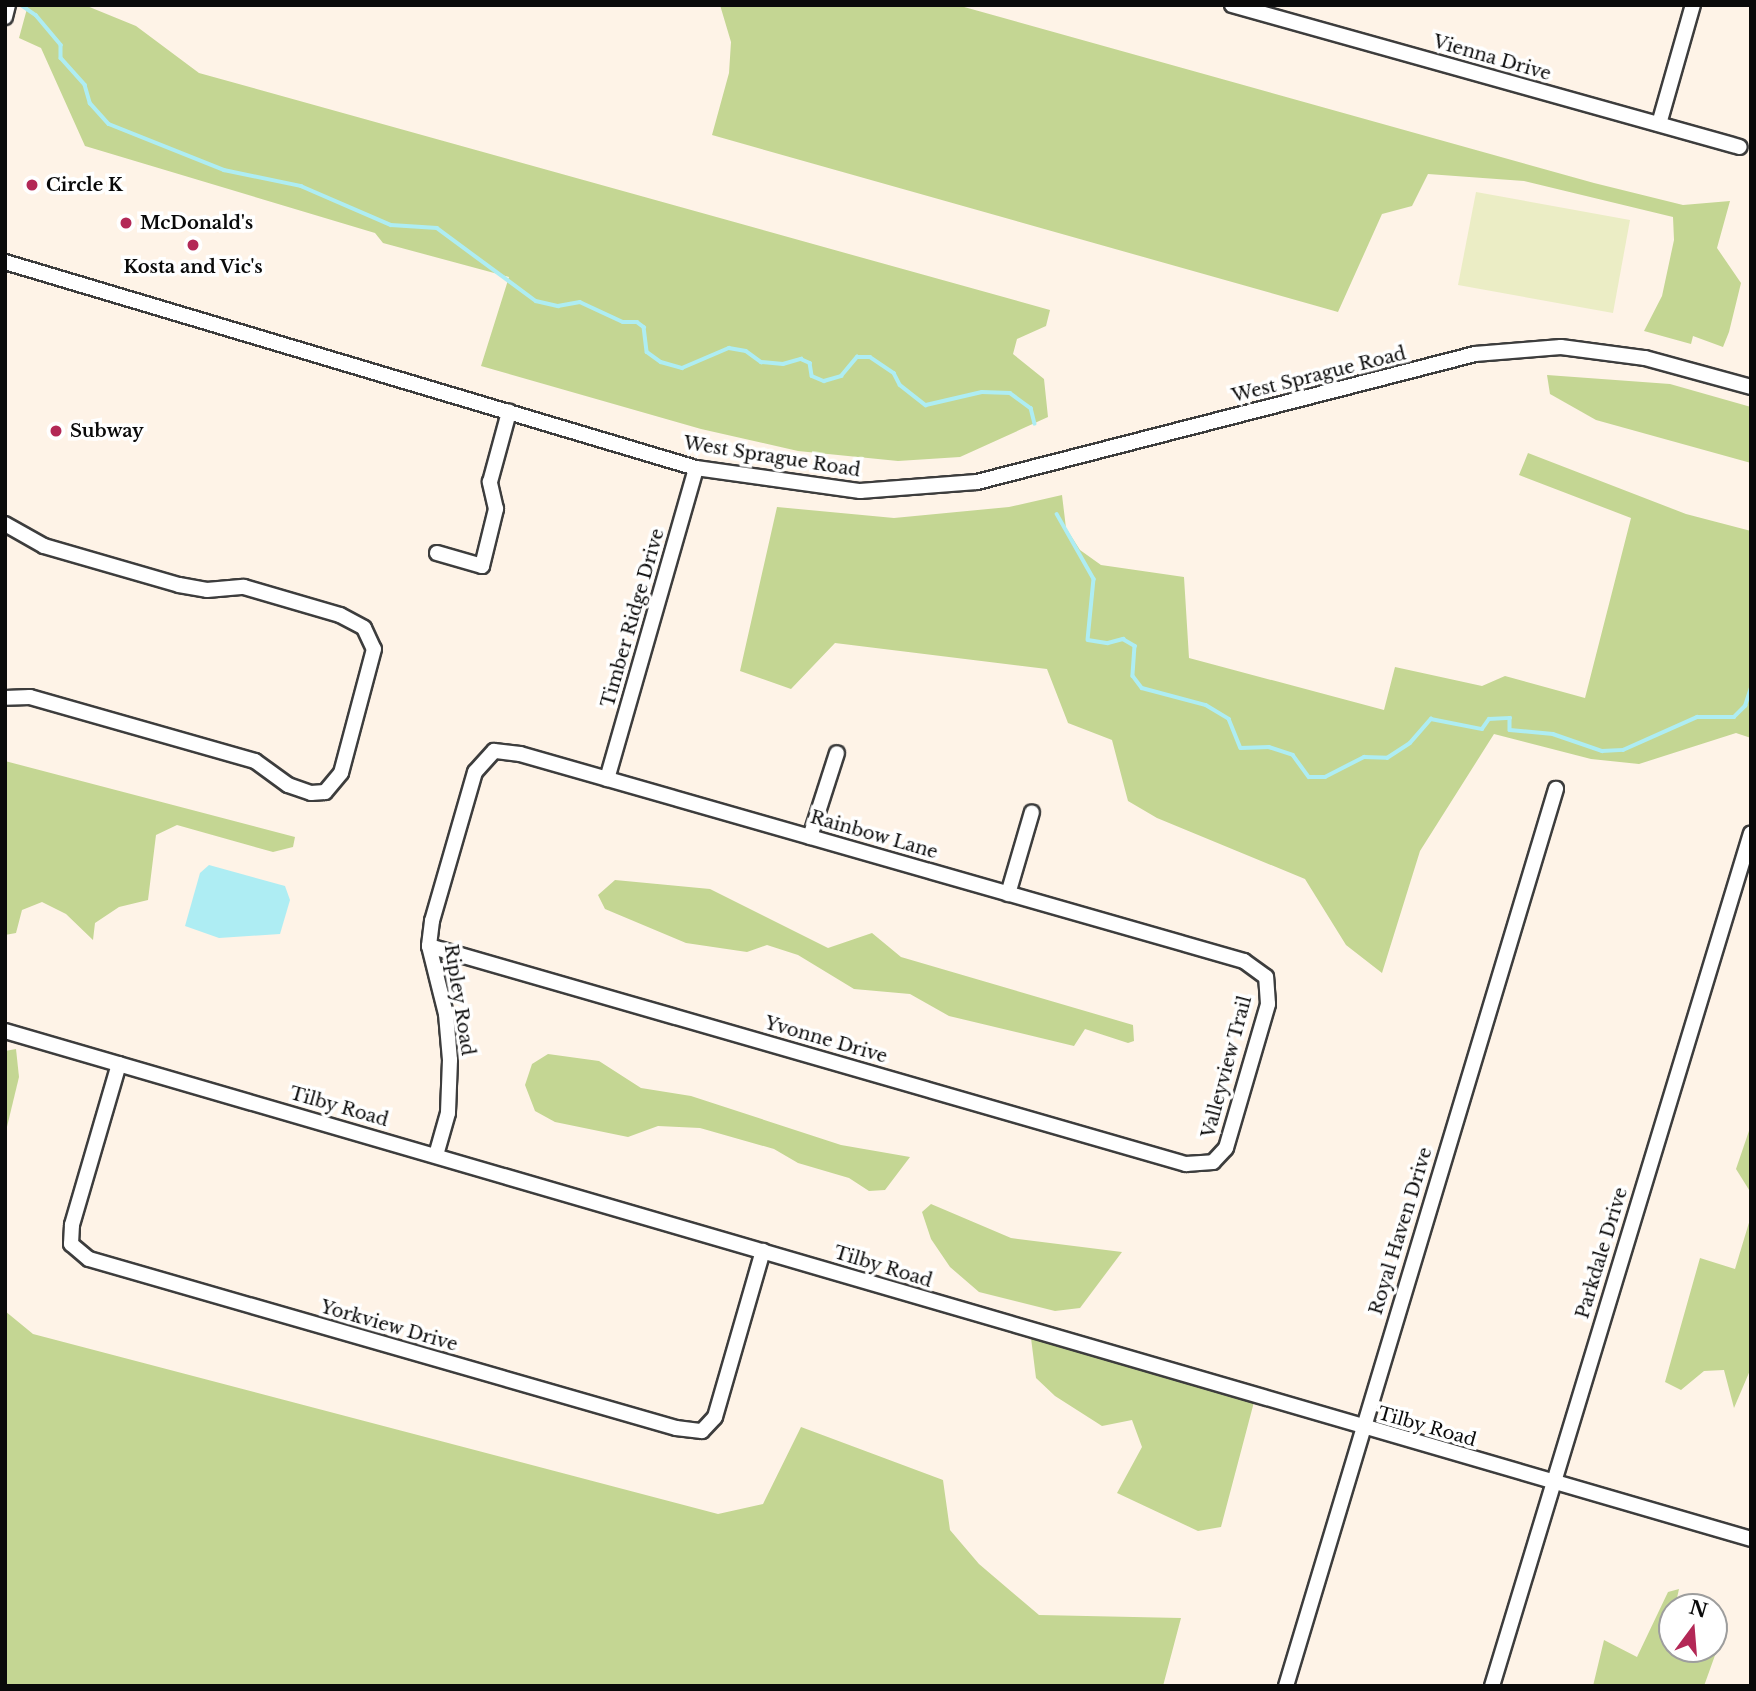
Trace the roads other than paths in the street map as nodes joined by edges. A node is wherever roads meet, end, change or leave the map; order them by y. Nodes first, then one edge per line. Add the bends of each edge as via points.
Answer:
1 (8, 5) edge
2 (1233, 5) edge
3 (1693, 5) edge
4 (5, 17) edge
5 (1659, 124) junction
6 (1741, 147) dead end
7 (5, 262) edge
8 (1751, 387) edge
9 (509, 412) junction
10 (696, 468) junction
11 (5, 524) edge
12 (437, 553) dead end
13 (5, 698) edge
14 (837, 752) dead end
15 (475, 772) joint
16 (607, 779) junction
17 (1556, 789) dead end
18 (1032, 811) dead end
19 (1751, 833) edge
20 (810, 837) junction
21 (1748, 851) edge
22 (1008, 894) junction
23 (429, 946) junction
24 (1266, 977) joint
25 (5, 1031) edge
26 (119, 1064) junction
27 (436, 1155) junction
28 (1213, 1162) joint
29 (763, 1251) junction
30 (1361, 1428) junction
31 (1551, 1483) junction
32 (1751, 1539) edge
33 (1286, 1686) edge
34 (1492, 1686) edge

1 - 4 street
2 - 5 street, Vienna Drive
3 - 5 street
5 - 6 street, Vienna Drive
7 - 9 street, West Sprague Road
8 - 10 street, West Sprague Road via 1644,358 1549,348 1475,354 977,482 860,491
9 - 10 street, West Sprague Road
9 - 12 street via 490,482 496,509 482,566
10 - 16 street, Timber Ridge Drive
11 - 13 street via 44,546 179,585 207,590 244,587 340,615 364,628 374,649 341,773 325,792 311,793 288,785 255,761 30,697
14 - 20 street
15 - 16 street, Rainbow Lane via 494,751
15 - 23 street, Ripley Road via 432,920
16 - 20 street, Rainbow Lane
17 - 30 street, Royal Haven Drive
18 - 22 street
19 - 21 street, Parkdale Drive
20 - 22 street, Rainbow Lane
21 - 31 street, Parkdale Drive
22 - 24 street, Rainbow Lane via 1244,961
23 - 27 street, Ripley Road via 446,1014 450,1060 449,1113
23 - 28 street, Yvonne Drive via 1186,1164
24 - 28 street, Valleyview Trail via 1268,1004 1226,1148
25 - 26 street, Tilby Road
26 - 27 street, Tilby Road
26 - 29 street, Yorkview Drive via 72,1225 71,1244 89,1259 676,1428 702,1431 715,1417
27 - 29 street, Tilby Road
29 - 30 street, Tilby Road
30 - 31 street, Tilby Road
30 - 33 street, Royal Haven Drive
31 - 32 street, Tilby Road
31 - 34 street, Parkdale Drive

